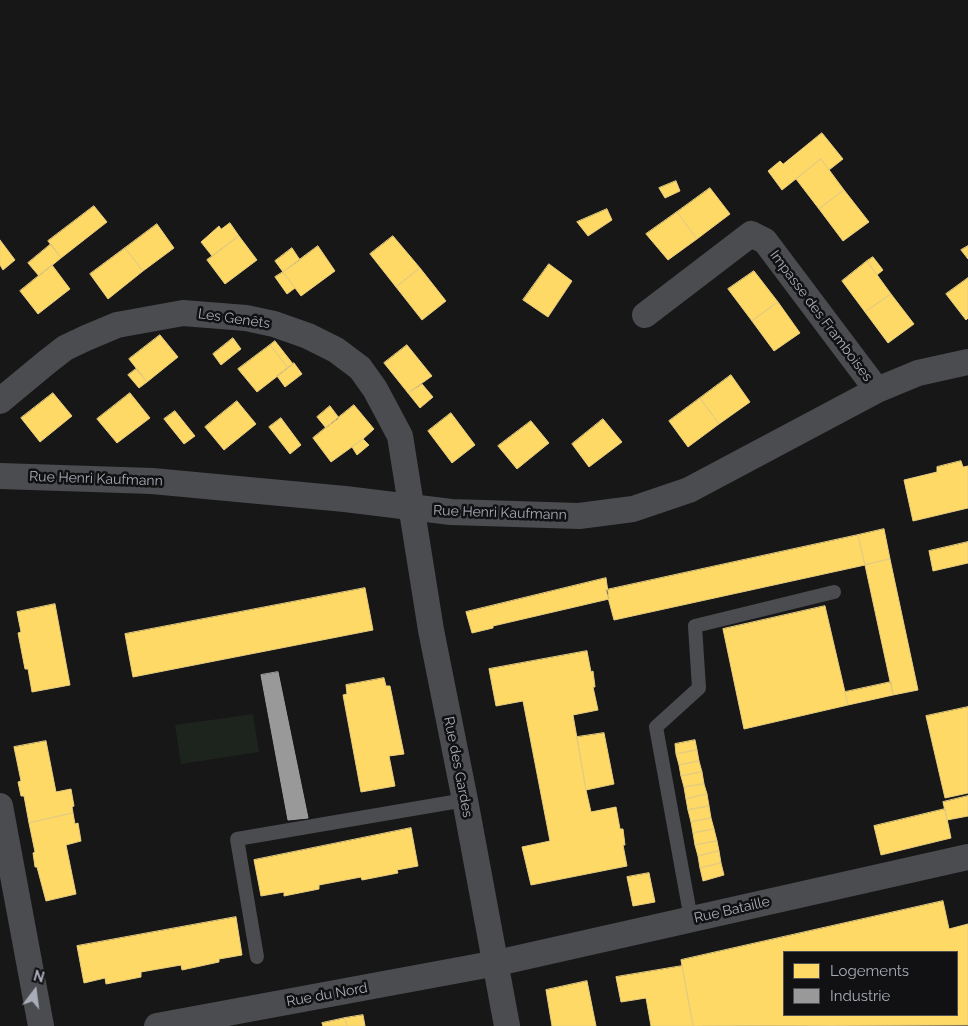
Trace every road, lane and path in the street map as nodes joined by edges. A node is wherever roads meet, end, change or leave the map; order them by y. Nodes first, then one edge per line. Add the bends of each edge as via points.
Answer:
1 (645, 315) dead end
2 (968, 362) edge
3 (877, 390) junction
4 (0, 401) edge
5 (0, 476) edge
6 (410, 508) junction
7 (834, 592) dead end
8 (465, 800) junction
9 (0, 806) edge
10 (968, 857) edge
11 (691, 919) junction
12 (257, 957) dead end
13 (496, 963) junction
14 (41, 1026) edge
15 (157, 1026) edge
16 (507, 1026) edge

1 - 3 street, Impasse des Framboises via 752,234 765,240
2 - 3 street, Rue Henri Kaufmann via 918,373
3 - 6 street, Rue Henri Kaufmann via 689,490 633,509 579,516
4 - 6 street, Les Genêts via 65,348 117,326 183,313 246,318 274,324 336,350 360,368 400,436
5 - 6 street, Rue Henri Kaufmann via 152,481
6 - 8 street, Rue des Gardes
7 - 11 lane via 695,626 700,688 656,727
8 - 12 lane via 237,839
8 - 13 street, Rue des Gardes
9 - 14 street
10 - 11 street, Rue Bataille
11 - 13 street, Rue Bataille
13 - 15 street, Rue du Nord
13 - 16 street, Rue des Gardes

